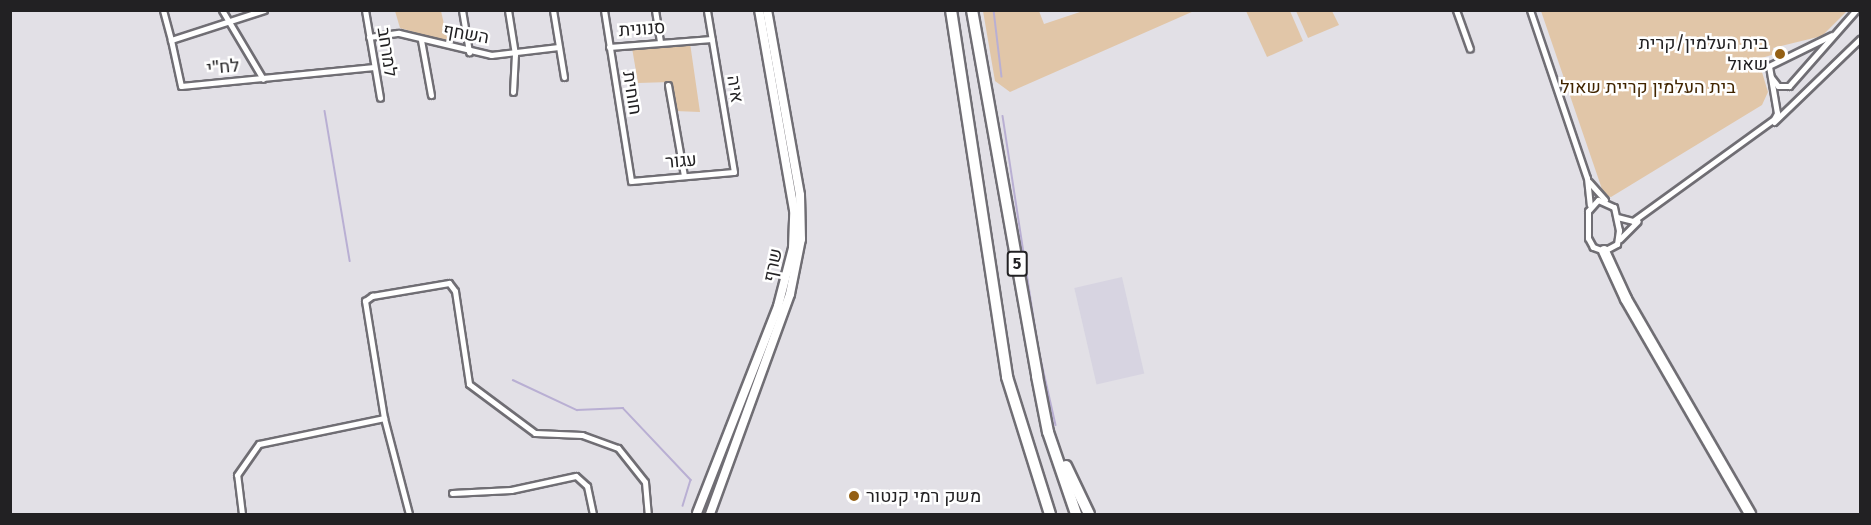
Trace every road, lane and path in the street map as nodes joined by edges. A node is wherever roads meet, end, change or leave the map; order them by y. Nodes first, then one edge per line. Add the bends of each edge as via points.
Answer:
1 (163, 10) edge
2 (222, 10) edge
3 (264, 10) edge
4 (365, 10) edge
5 (462, 10) edge
6 (508, 10) edge
7 (553, 10) edge
8 (604, 10) edge
9 (655, 10) edge
10 (707, 10) edge
11 (759, 10) edge
12 (766, 10) edge
13 (951, 10) edge
14 (973, 10) edge
15 (1456, 10) edge
16 (1530, 10) edge
17 (1856, 10) edge
18 (229, 22) junction
19 (1832, 35) junction
20 (369, 37) junction
21 (712, 39) junction
22 (1860, 39) edge
23 (171, 40) junction
24 (421, 40) junction
25 (660, 43) junction
26 (559, 47) junction
27 (609, 47) junction
28 (1470, 49) dead end
29 (469, 51) junction
30 (514, 54) junction
31 (374, 67) junction
32 (1768, 73) junction
33 (564, 77) dead end
34 (263, 79) junction
35 (668, 85) dead end
36 (513, 92) dead end
37 (430, 95) dead end
38 (380, 98) dead end
39 (1777, 113) junction
40 (1785, 114) junction
41 (734, 172) joint
42 (684, 176) junction
43 (1587, 178) junction
44 (631, 181) joint
45 (1606, 201) junction
46 (1590, 205) junction
47 (1617, 217) junction
48 (1620, 239) junction
49 (1604, 251) junction
50 (1037, 376) junction
51 (384, 418) junction
52 (1040, 488) junction
53 (452, 493) dead end
54 (242, 514) edge
55 (409, 514) edge
56 (593, 514) edge
57 (648, 514) edge
58 (698, 514) edge
59 (710, 514) edge
60 (1044, 514) edge
61 (1050, 514) edge
62 (1076, 514) edge
63 (1089, 514) edge
64 (1750, 514) edge

1 - 23 street
2 - 18 street
3 - 18 street
4 - 20 street, למרחב
5 - 29 street
6 - 30 street
7 - 26 street
8 - 27 street, חוחית
9 - 25 street
10 - 21 street, איה
11 - 58 street, שרף via 794,210 793,248 778,306
12 - 59 street, שרף via 800,195 801,239 790,294
13 - 52 highway, 5 via 1007,377
14 - 50 highway, 5
15 - 28 street
16 - 43 street
17 - 19 street
18 - 23 street
18 - 34 street
19 - 32 street via 1772,61
19 - 32 street via 1789,86 1778,86
20 - 24 street, השחף via 389,32
20 - 31 street, למרחב
21 - 25 street, סנונית
21 - 41 street, איה
22 - 40 street
23 - 34 street, לח"י via 181,86
24 - 29 street, השחף
24 - 37 street
25 - 27 street, סנונית
26 - 30 street, השחף
26 - 33 street
27 - 44 street, חוחית
29 - 30 street, השחף
30 - 36 street
31 - 34 street, לח"י
31 - 38 street, למרחב
32 - 39 street
35 - 42 street
39 - 40 street
39 - 47 street via 1698,178 1633,221
40 - 48 street
41 - 42 street, עגור
42 - 44 street, עגור
43 - 45 street
43 - 46 street
45 - 46 street
45 - 47 street
46 - 49 street via 1588,238 1593,248
47 - 48 street
48 - 49 street
49 - 64 highway via 1626,299
50 - 62 highway, 5 via 1048,432
50 - 63 highway via 1068,474
51 - 54 street via 259,444 237,475
51 - 55 street
51 - 57 street via 365,302 372,296 449,284 455,291 469,384 535,433 582,435 618,448 645,482
52 - 60 highway
52 - 61 highway, 5
53 - 56 street via 511,490 576,476 587,486

